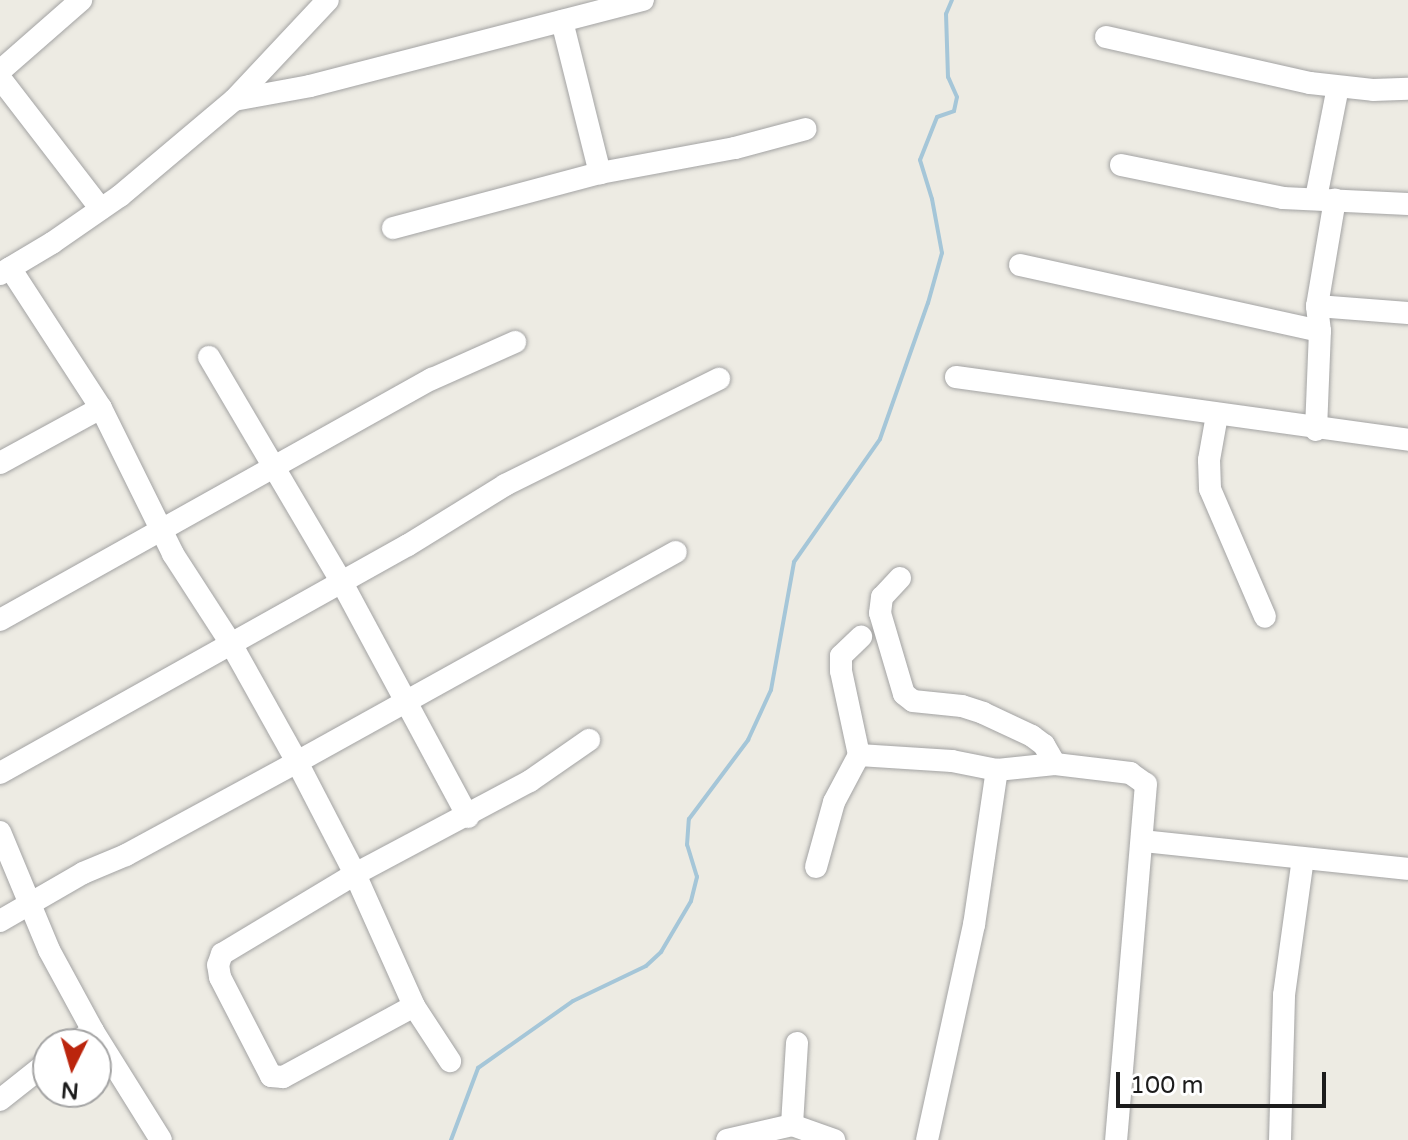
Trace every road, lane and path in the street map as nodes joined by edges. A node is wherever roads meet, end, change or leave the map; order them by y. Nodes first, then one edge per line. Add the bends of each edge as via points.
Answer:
1 (81, 0) edge
2 (328, 0) edge
3 (643, 0) edge
4 (562, 21) junction
5 (1106, 37) dead end
6 (0, 71) edge
7 (0, 78) edge
8 (1338, 87) junction
9 (1408, 89) edge
10 (234, 100) junction
11 (806, 129) dead end
12 (1121, 165) dead end
13 (600, 173) junction
14 (1326, 199) junction
15 (1408, 204) edge
16 (101, 209) junction
17 (393, 228) dead end
18 (1020, 265) dead end
19 (5, 271) edge
20 (1317, 306) junction
21 (1408, 313) edge
22 (1320, 331) junction
23 (515, 342) dead end
24 (209, 357) dead end
25 (956, 377) dead end
26 (719, 379) dead end
27 (101, 408) junction
28 (1217, 415) junction
29 (1316, 430) junction
30 (1408, 440) edge
31 (0, 463) edge
32 (275, 466) junction
33 (161, 530) junction
34 (676, 552) dead end
35 (900, 578) dead end
36 (341, 581) junction
37 (1265, 617) dead end
38 (0, 620) edge
39 (861, 637) dead end
40 (230, 642) junction
41 (406, 700) junction
42 (589, 740) dead end
43 (859, 755) junction
44 (297, 762) junction
45 (1055, 764) junction
46 (997, 770) junction
47 (0, 773) edge
48 (468, 817) junction
49 (0, 832) edge
50 (1143, 841) junction
51 (1303, 858) junction
52 (816, 867) dead end
53 (1408, 869) edge
54 (355, 874) junction
55 (31, 905) junction
56 (0, 921) edge
57 (414, 1006) junction
58 (91, 1028) edge
59 (797, 1043) dead end
60 (112, 1061) edge
61 (450, 1061) dead end
62 (32, 1075) edge
63 (0, 1100) edge
64 (792, 1125) junction
65 (161, 1140) edge
66 (727, 1140) edge
67 (834, 1140) edge
68 (927, 1140) edge
69 (1116, 1140) edge
70 (1280, 1140) edge

1 - 6 street
2 - 10 street
3 - 4 street
4 - 10 street via 310,86
4 - 13 street
5 - 8 street
7 - 16 street
8 - 9 street
8 - 14 street
10 - 16 street
11 - 13 street via 690,158
12 - 14 street via 1247,193
13 - 17 street
14 - 15 street
14 - 20 street
16 - 19 street
18 - 22 street
19 - 27 street
20 - 21 street
20 - 22 street
22 - 29 street
23 - 32 street via 432,379
24 - 32 street
25 - 28 street
26 - 36 street via 554,459
27 - 31 street
27 - 33 street
28 - 29 street
28 - 37 street via 1210,489
29 - 30 street
32 - 33 street
32 - 36 street
33 - 38 street
33 - 40 street
34 - 41 street
35 - 45 street via 882,597 880,613 904,694 913,701 983,713 1032,736
36 - 40 street
36 - 41 street
39 - 43 street via 841,656
40 - 44 street
40 - 47 street
41 - 44 street
41 - 48 street
42 - 48 street
43 - 46 street via 952,761
43 - 52 street via 834,802
44 - 54 street
44 - 55 street
45 - 46 street
45 - 50 street via 1130,773 1140,779 1147,791
46 - 68 street via 974,925
48 - 54 street
49 - 55 street
50 - 51 street
50 - 69 street
51 - 53 street
51 - 70 street via 1284,995
54 - 57 street
54 - 57 street via 222,954 220,977 271,1076 283,1077
55 - 56 street
55 - 58 street
57 - 61 street
59 - 64 street
60 - 65 street
62 - 63 street
64 - 66 street
64 - 67 street

